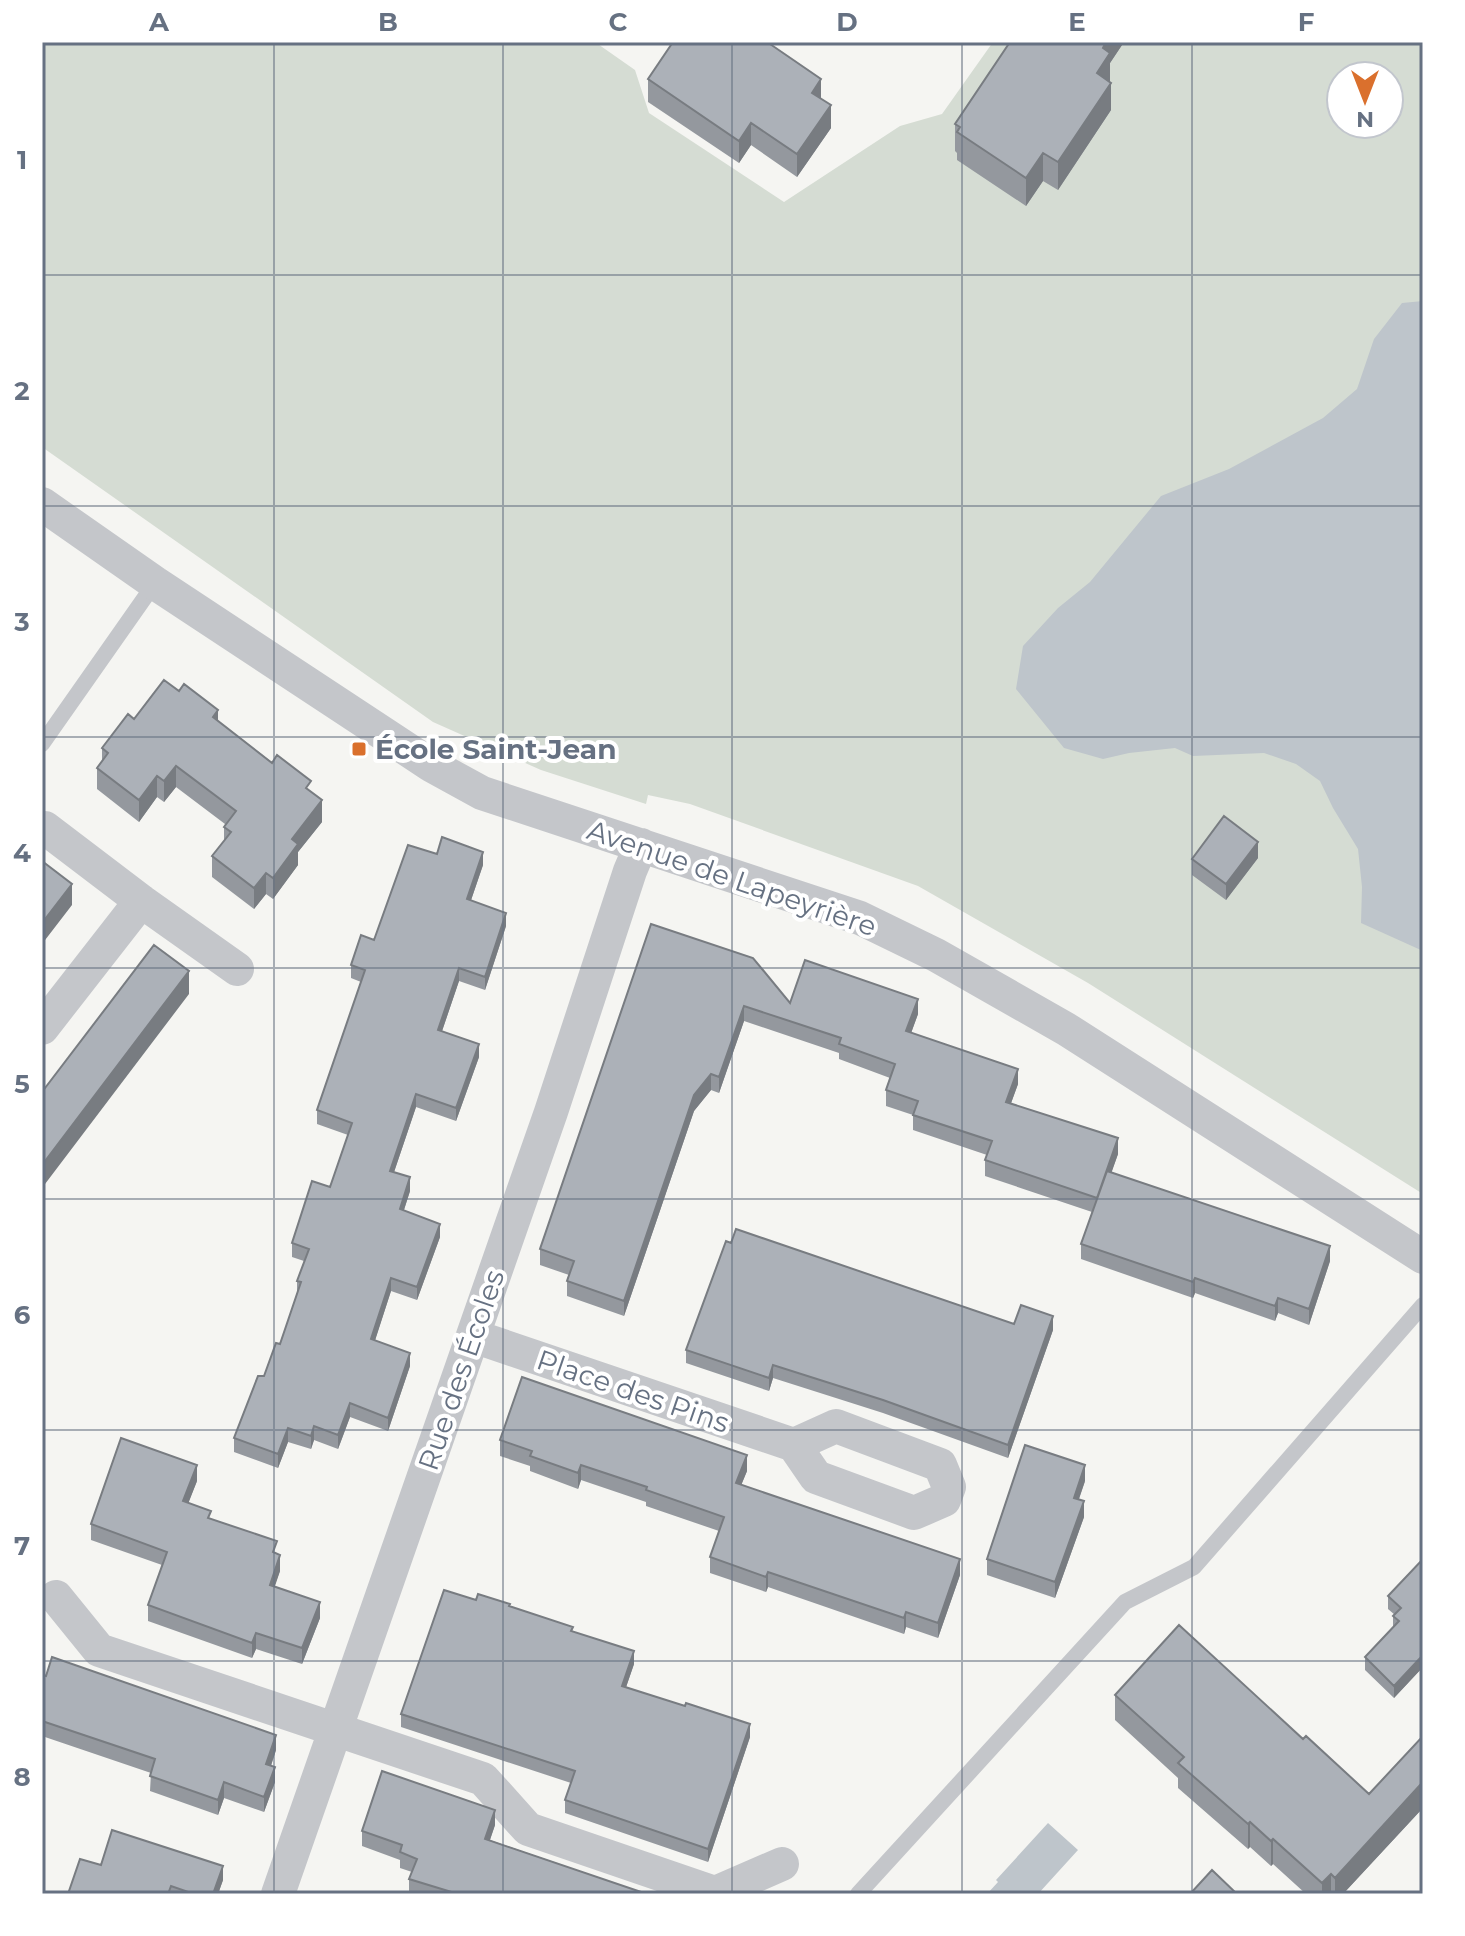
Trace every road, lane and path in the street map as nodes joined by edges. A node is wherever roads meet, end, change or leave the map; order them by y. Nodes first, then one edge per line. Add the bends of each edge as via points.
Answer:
1 (42, 504) edge
2 (155, 583) junction
3 (42, 744) edge
4 (45, 828) dead end
5 (641, 845) junction
6 (141, 901) junction
7 (237, 969) dead end
8 (42, 1028) edge
9 (1423, 1257) edge
10 (1423, 1305) edge
11 (473, 1336) junction
12 (794, 1445) dead end
13 (56, 1597) dead end
14 (334, 1729) junction
15 (782, 1864) dead end
16 (278, 1894) edge
17 (858, 1894) edge

1 - 2 street, Avenue de Lapeyrière
2 - 3 lane
2 - 5 street, Avenue de Lapeyrière via 482,793
4 - 6 street
5 - 9 street, Avenue de Lapeyrière via 860,918 936,955 1066,1029
5 - 11 street, Rue des Écoles
6 - 7 street
6 - 8 street
10 - 17 lane via 1194,1567 1125,1602
11 - 12 street, Place des Pins
11 - 14 street, Rue des Écoles
13 - 14 street via 99,1650
14 - 15 street via 483,1779 528,1829 715,1893
14 - 16 street, Rue des Écoles

